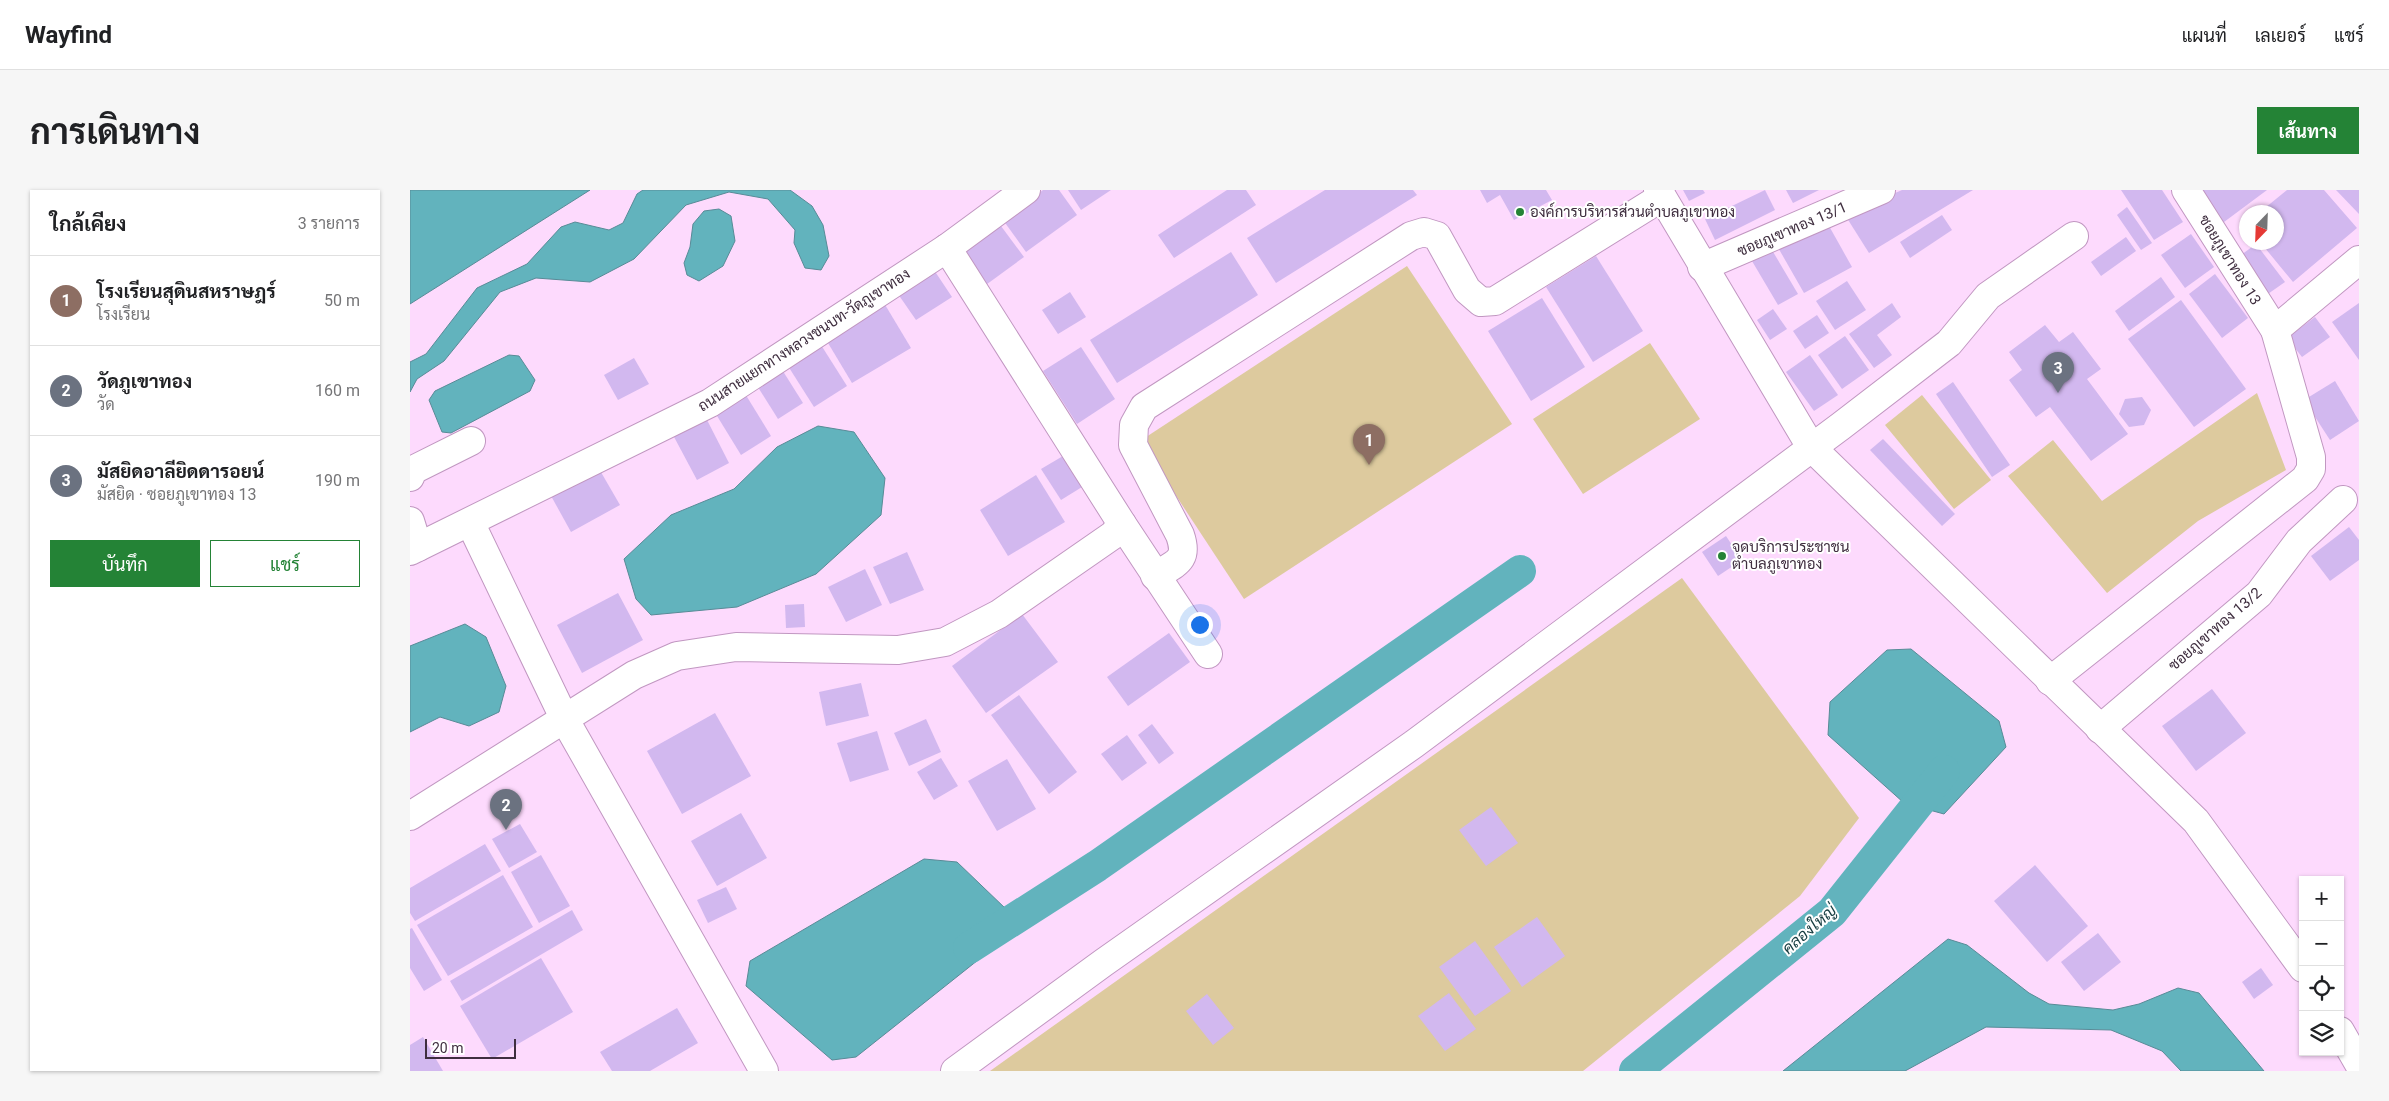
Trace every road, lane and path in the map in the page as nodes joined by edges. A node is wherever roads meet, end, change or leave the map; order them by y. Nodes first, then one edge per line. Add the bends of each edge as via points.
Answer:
1 (1026, 190) edge
2 (1881, 190) edge
3 (2186, 190) edge
4 (1660, 193) edge
5 (2074, 236) dead end
6 (947, 248) junction
7 (2359, 260) edge
8 (1702, 267) junction
9 (2274, 330) junction
10 (471, 441) dead end
11 (1811, 447) junction
12 (410, 477) edge
13 (2343, 500) dead end
14 (410, 521) edge
15 (470, 522) junction
16 (1122, 524) junction
17 (414, 549) edge
18 (1156, 576) junction
19 (1208, 654) dead end
20 (2050, 681) junction
21 (565, 720) junction
22 (2100, 729) junction
23 (410, 816) edge
24 (2302, 966) edge
25 (2344, 1038) edge
26 (2359, 1064) edge
27 (764, 1071) edge
28 (955, 1071) edge

1 - 6 street, ถนนสายแยกทางหลวงชนบท-วัดภูเขาทอง
2 - 8 street, ซอยภูเขาทอง 13/1
3 - 9 street, ซอยภูเขาทอง 13
4 - 8 street
4 - 18 street via 1495,301 1481,302 1466,290 1437,236 1424,232 1411,236 1144,407 1134,425 1133,445 1185,549 1180,560
5 - 11 street via 1988,296 1949,343
6 - 15 street, ถนนสายแยกทางหลวงชนบท-วัดภูเขาทอง via 710,402
6 - 16 street
7 - 9 street
8 - 11 street
9 - 20 street, ซอยภูเขาทอง 13 via 2311,457 2311,469 2305,479
10 - 12 street via 413,470
11 - 20 street
11 - 28 street via 1414,744
13 - 22 street, ซอยภูเขาทอง 13/2 via 2299,542 2259,594
14 - 17 street
15 - 17 street, ถนนสายแยกทางหลวงชนบท-วัดภูเขาทอง
15 - 21 street
16 - 18 street
16 - 21 street via 1113,535 999,614 944,642 898,650 736,647 677,656 634,675
18 - 19 street
20 - 22 street
21 - 23 street
21 - 27 street
22 - 24 street via 2196,822
25 - 26 street

